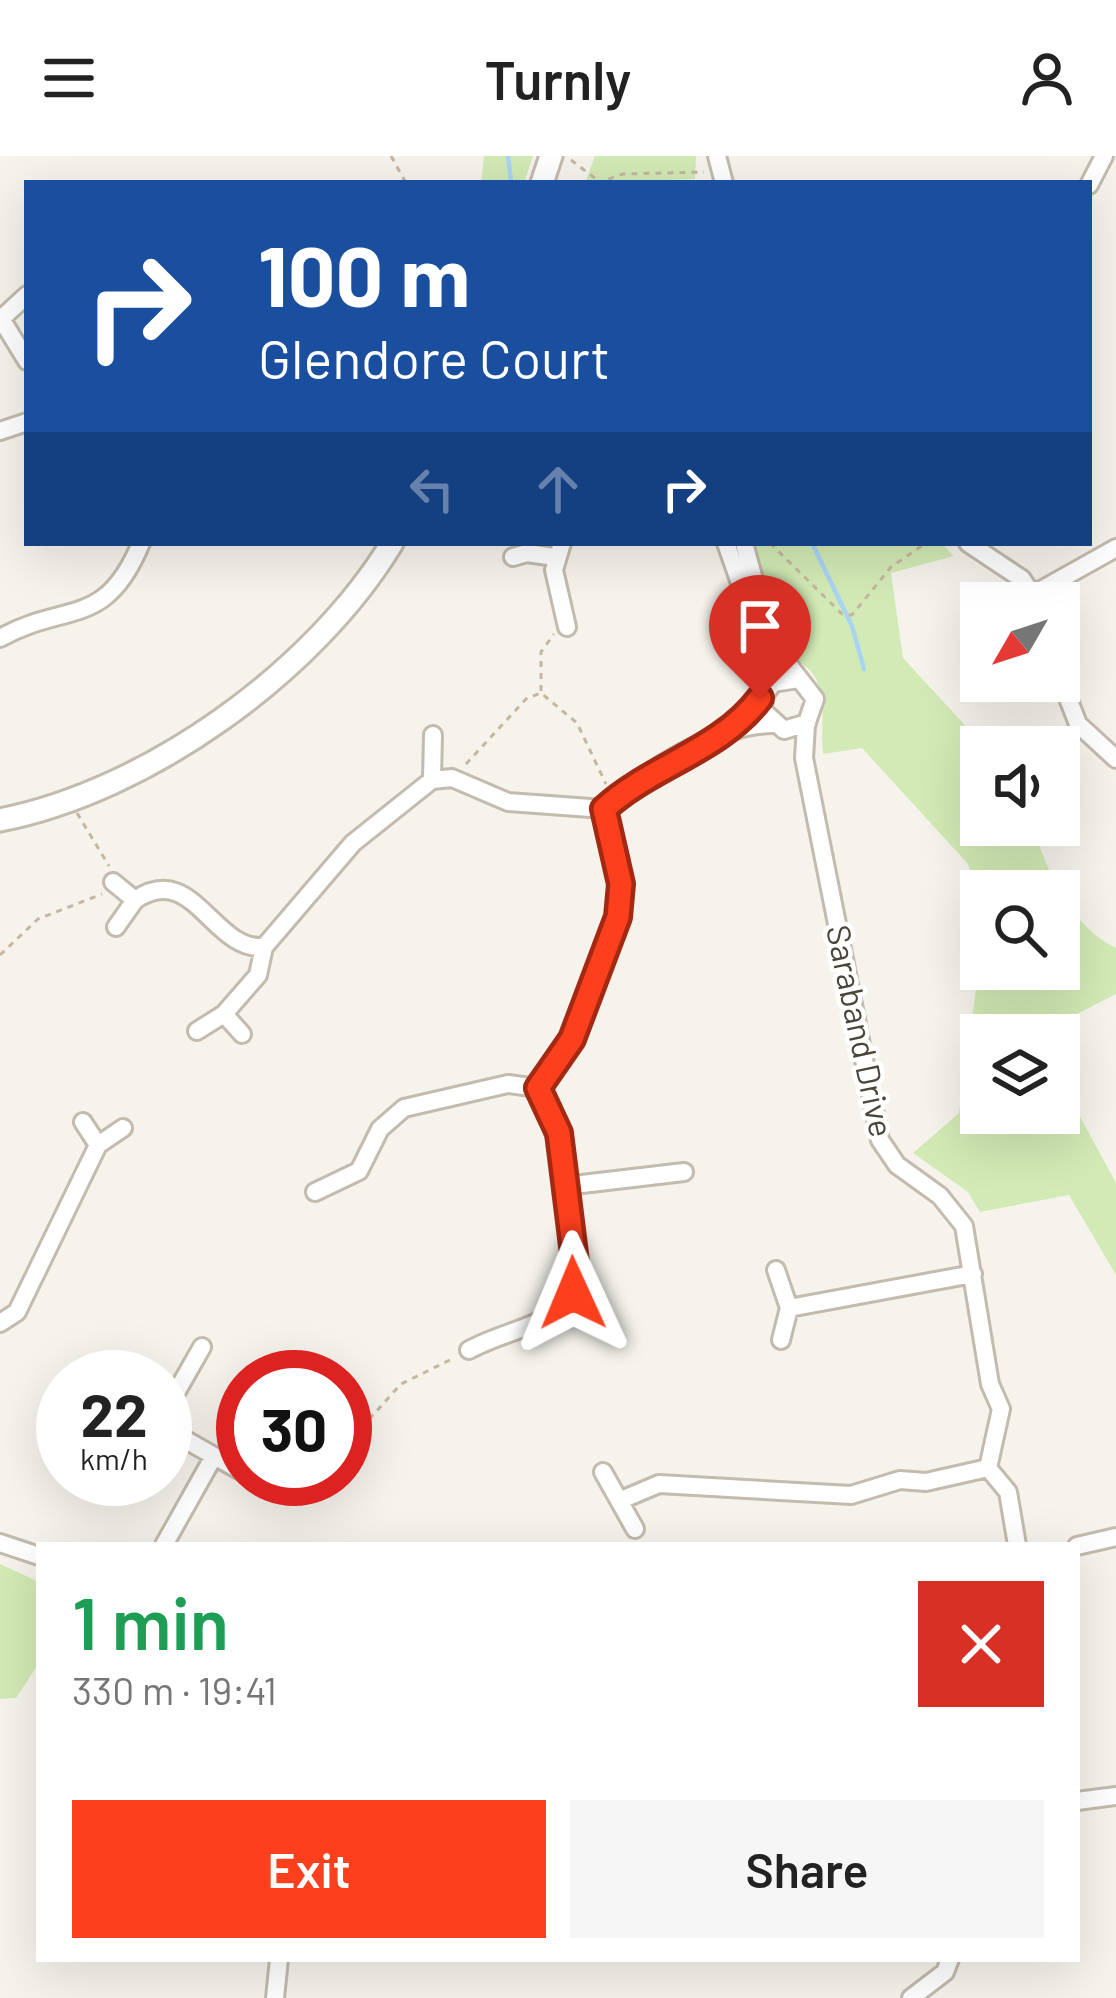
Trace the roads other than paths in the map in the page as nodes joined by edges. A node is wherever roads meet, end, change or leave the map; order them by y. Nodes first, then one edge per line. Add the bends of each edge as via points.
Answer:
1 (24, 298) edge
2 (1, 317) edge
3 (24, 357) edge
4 (140, 546) edge
5 (390, 546) edge
6 (727, 546) edge
7 (745, 546) edge
8 (973, 546) edge
9 (1116, 548) edge
10 (558, 550) edge
11 (513, 557) dead end
12 (1021, 582) edge
13 (1062, 582) edge
14 (566, 627) road end
15 (0, 638) edge
16 (798, 679) junction
17 (765, 692) junction
18 (1069, 702) edge
19 (807, 723) junction
20 (778, 727) junction
21 (730, 732) junction
22 (433, 735) dead end
23 (804, 758) junction
24 (1116, 759) edge
25 (432, 780) junction
26 (609, 805) junction
27 (0, 820) edge
28 (116, 884) road end
29 (135, 900) junction
30 (116, 927) dead end
31 (264, 947) junction
32 (224, 1014) junction
33 (197, 1031) dead end
34 (242, 1034) dead end
35 (538, 1088) junction
36 (83, 1122) dead end
37 (123, 1128) dead end
38 (98, 1145) junction
39 (684, 1172) dead end
40 (566, 1186) junction
41 (315, 1192) dead end
42 (776, 1270) dead end
43 (973, 1274) junction
44 (789, 1308) junction
45 (0, 1322) edge
46 (781, 1340) dead end
47 (202, 1347) dead end
48 (469, 1350) road end
49 (192, 1365) edge
50 (192, 1443) edge
51 (214, 1456) joint
52 (988, 1468) junction
53 (603, 1472) dead end
54 (621, 1500) junction
55 (635, 1528) dead end
56 (1116, 1538) edge
57 (166, 1542) edge
58 (1016, 1542) edge
59 (0, 1543) edge
60 (1080, 1545) edge
61 (36, 1555) edge
62 (1116, 1796) edge
63 (1080, 1801) edge
64 (279, 1962) edge
65 (949, 1962) edge
66 (275, 1998) edge
67 (911, 1998) edge

1 - 2 street
2 - 3 street
4 - 15 street via 98,604
5 - 27 street via 371,578 283,671 155,763 50,810
6 - 17 street via 760,640
7 - 16 street via 771,642
8 - 12 street
9 - 13 street
10 - 11 street
10 - 14 street
16 - 17 street via 781,679
16 - 19 street via 814,699
17 - 20 street via 764,712
17 - 21 street
18 - 24 street via 1078,724
19 - 20 street
19 - 23 street, Saraband Drive
20 - 21 street
20 - 23 street, Saraband Drive
21 - 26 street
22 - 25 street
23 - 43 street, Saraband Drive via 880,1140 897,1165 954,1209
25 - 26 street via 452,778 508,802
25 - 31 street via 353,843
26 - 35 street via 618,917 572,1039
28 - 29 street
29 - 30 street
29 - 31 street via 174,890 241,943
31 - 32 street via 258,975
32 - 33 street
32 - 34 street
35 - 40 street via 559,1133
35 - 41 street via 508,1084 404,1108 380,1129 359,1171
36 - 38 street
37 - 38 street
38 - 45 street via 17,1312
39 - 40 street
40 - 48 street via 573,1293 552,1313
42 - 44 street
43 - 44 street
43 - 52 street, Saraband Drive via 1001,1409
44 - 46 street
47 - 49 street
50 - 51 street
51 - 57 street
52 - 54 street via 851,1495 659,1484
52 - 58 street via 1008,1492
53 - 54 street
54 - 55 street
56 - 60 street
59 - 61 street
62 - 63 street
64 - 66 street
65 - 67 street

